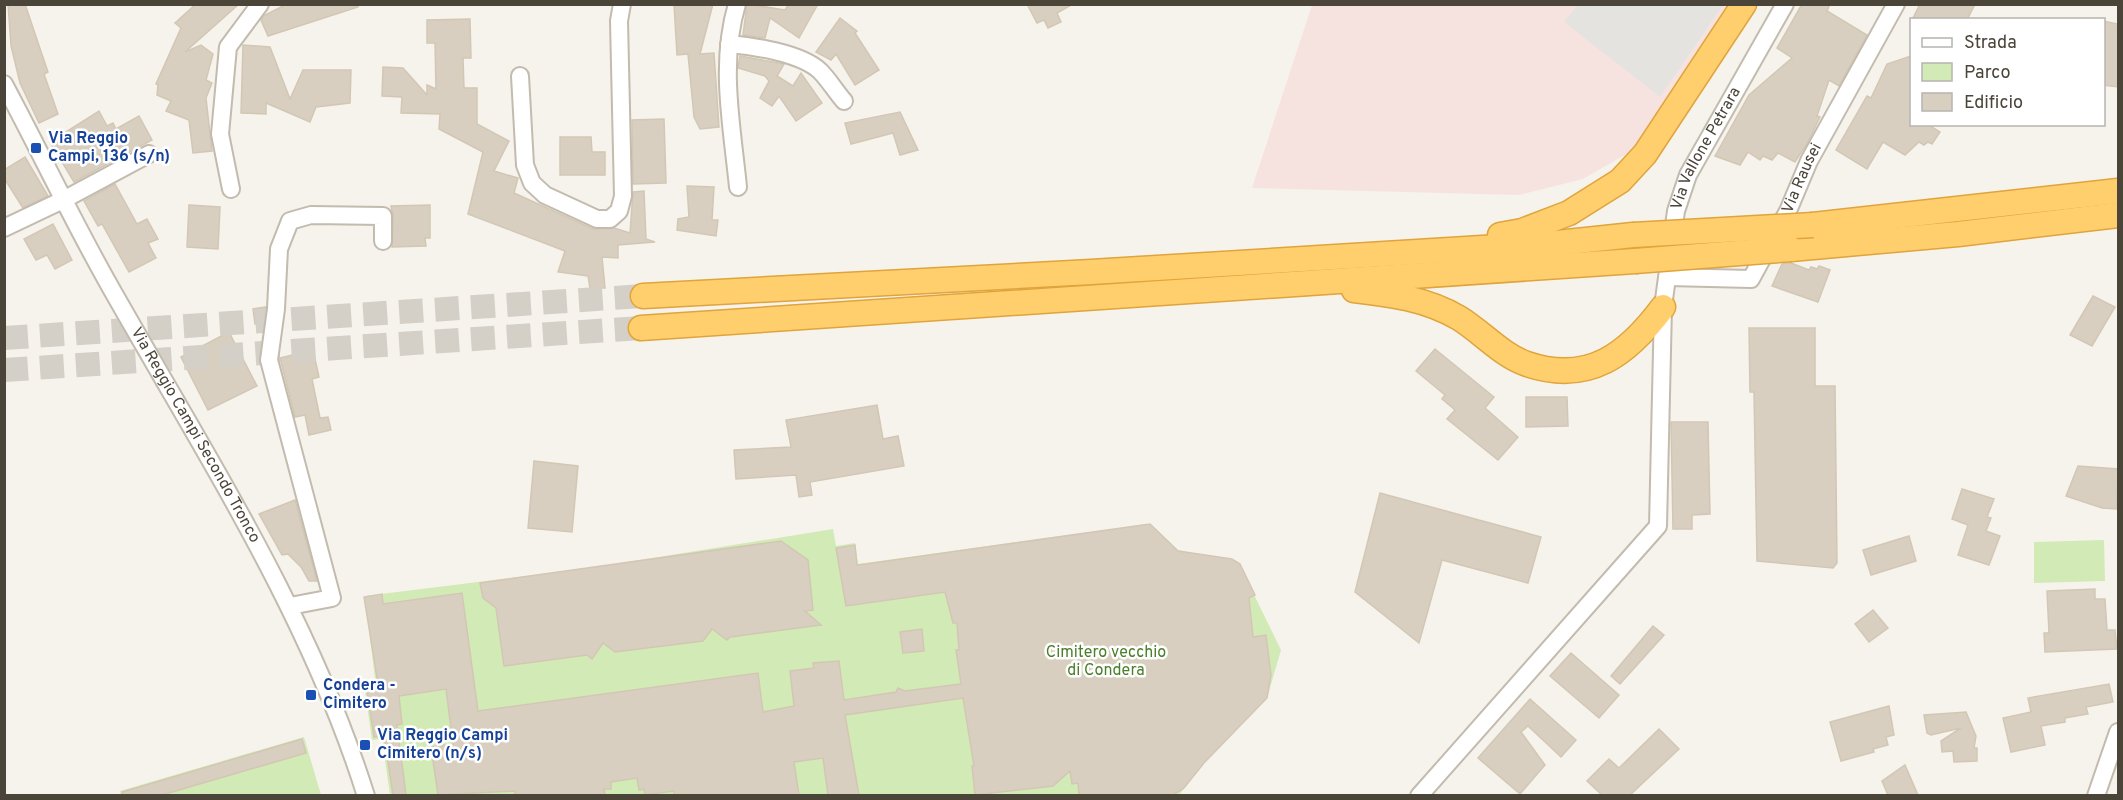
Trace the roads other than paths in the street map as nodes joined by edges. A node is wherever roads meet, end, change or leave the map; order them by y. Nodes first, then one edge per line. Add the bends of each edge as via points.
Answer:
1 (260, 4) edge
2 (622, 4) edge
3 (737, 4) edge
4 (1744, 4) edge
5 (1785, 4) edge
6 (1896, 4) edge
7 (729, 44) junction
8 (520, 76) dead end
9 (4, 84) edge
10 (844, 101) dead end
11 (149, 154) dead end
12 (738, 187) dead end
13 (231, 189) dead end
14 (2118, 191) edge
15 (65, 199) junction
16 (2118, 215) edge
17 (4, 228) edge
18 (383, 241) dead end
19 (1423, 250) junction
20 (1668, 277) junction
21 (1274, 283) junction
22 (643, 296) tunnel mouth
23 (1663, 307) junction
24 (641, 328) tunnel mouth
25 (290, 606) junction
26 (2118, 732) edge
27 (366, 795) edge
28 (1419, 795) edge
29 (2097, 795) edge

1 - 13 street via 228,47 220,134
2 - 8 street via 619,21 623,196 619,211 610,219 597,219 545,195 532,183 525,165
3 - 7 street
4 - 19 highway via 1645,154 1620,181 1569,213 1522,231
5 - 20 street, Via Vallone Petrara via 1688,175 1676,211
6 - 20 street, Via Rausei via 1809,161 1788,211 1751,279
7 - 10 street via 758,46 818,69
7 - 12 street via 727,76
9 - 15 street, Via Reggio Campi Secondo Tronco
11 - 15 street
14 - 19 highway, bridge via 1813,225
15 - 17 street
15 - 25 street, Via Reggio Campi Secondo Tronco via 115,296 185,413
16 - 21 highway, bridge via 1947,236 1791,249
18 - 25 street via 383,216 311,215 290,221 279,249 269,360 332,598
19 - 22 highway
20 - 23 street, Via Vallone Petrara
21 - 23 highway via 1394,294 1430,304 1459,318 1527,364 1564,371 1591,367 1614,357 1641,337
21 - 24 highway
23 - 28 street, Via Vallone Petrara via 1658,526
25 - 27 street, Via Reggio Campi Secondo Tronco via 347,735
26 - 29 street

